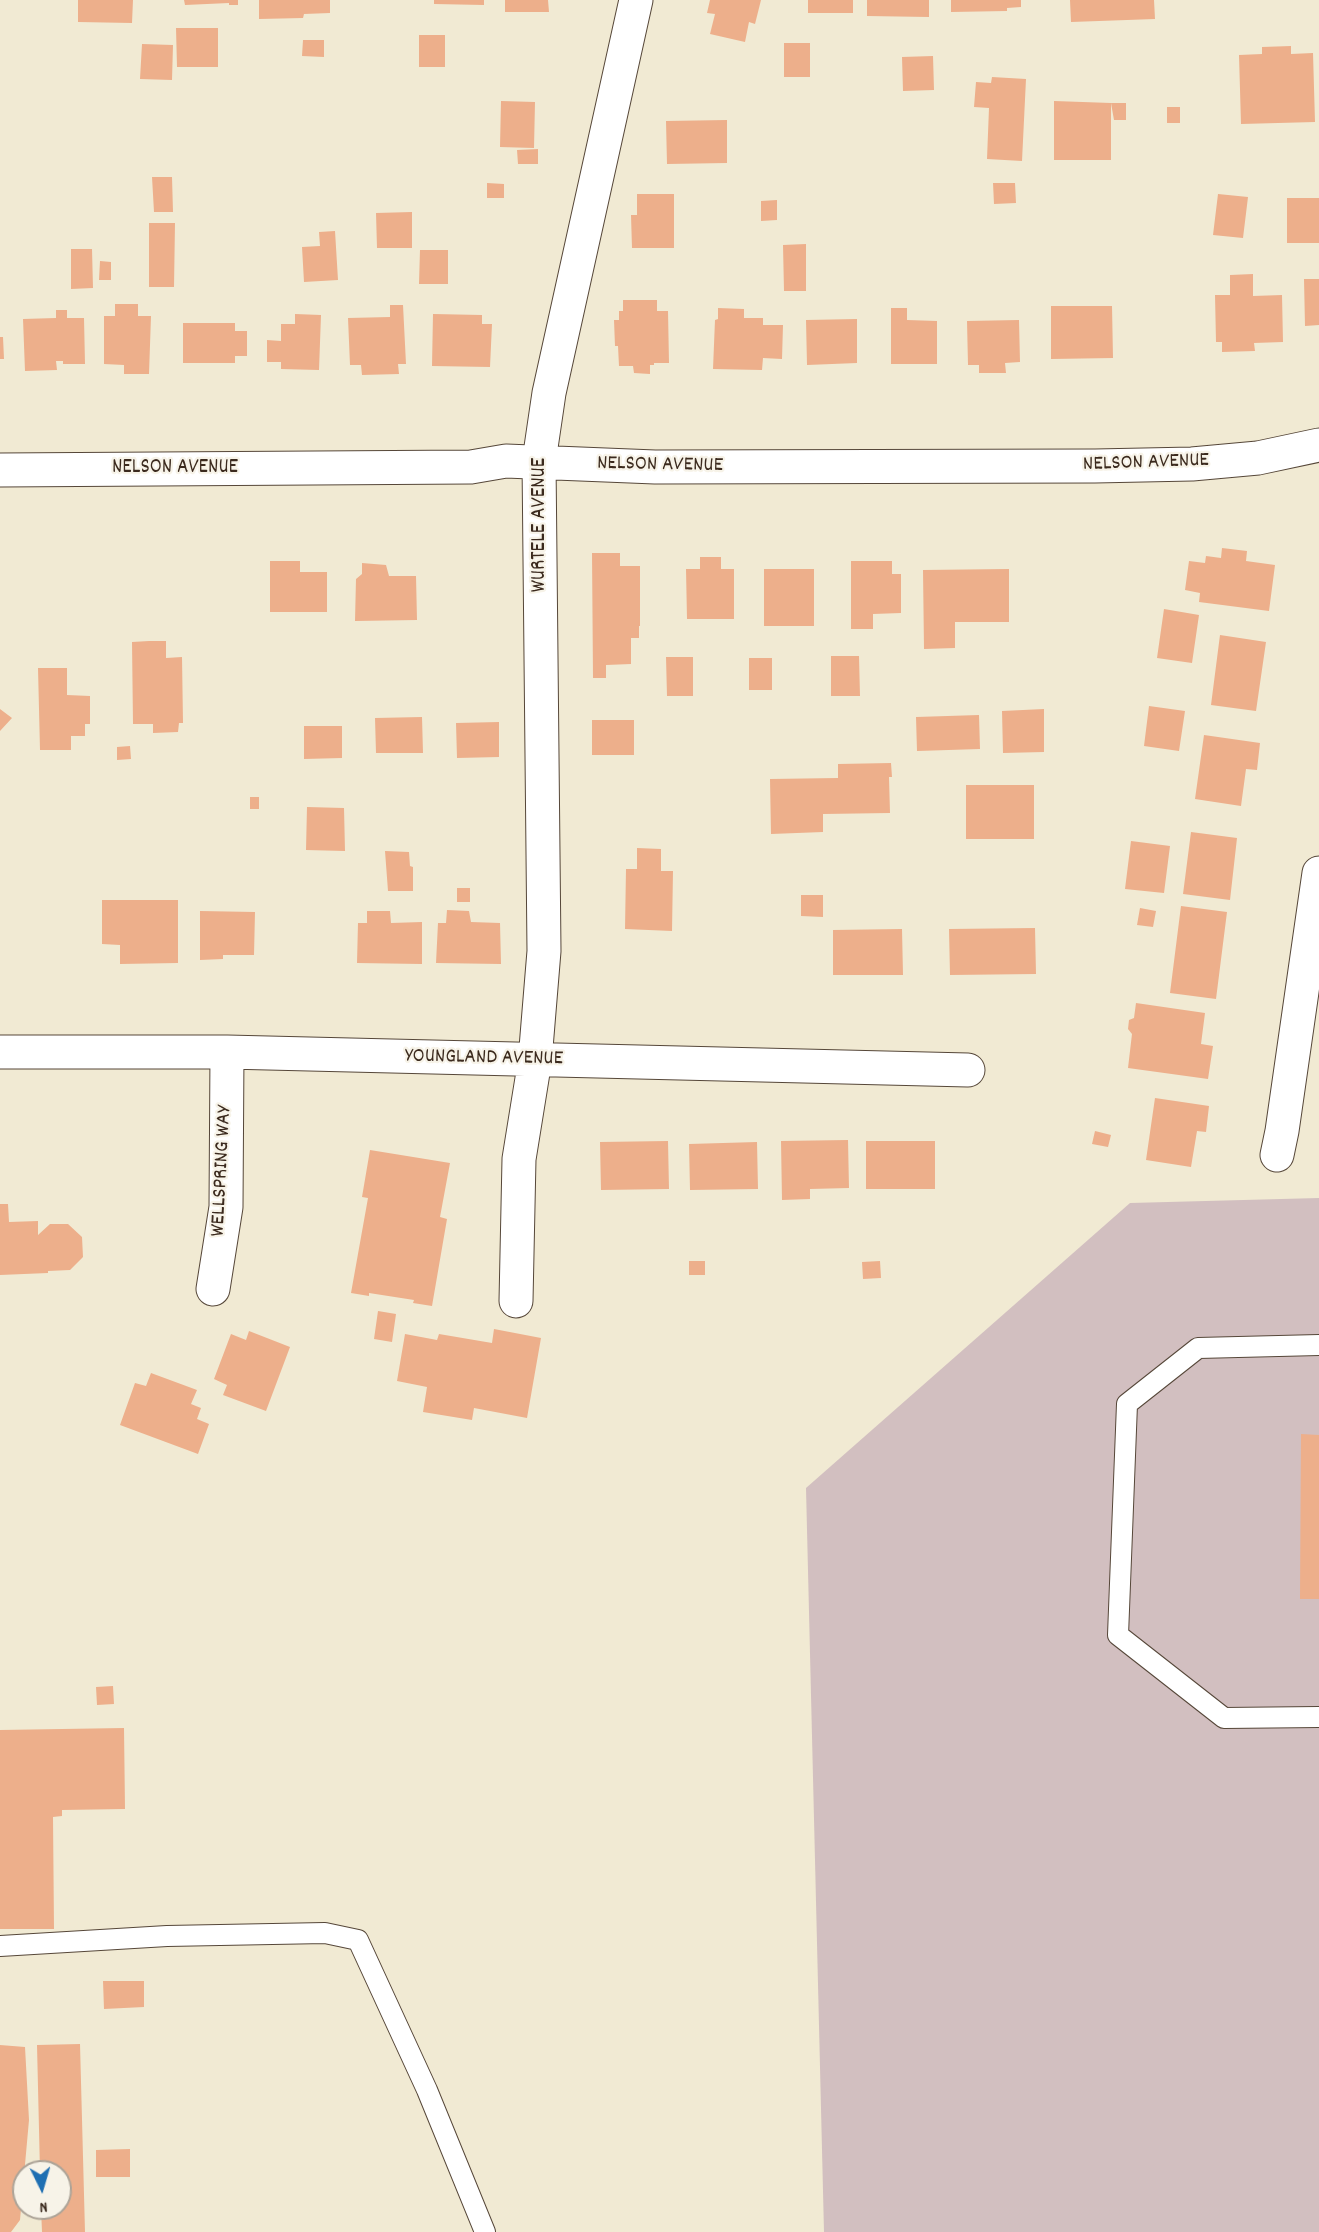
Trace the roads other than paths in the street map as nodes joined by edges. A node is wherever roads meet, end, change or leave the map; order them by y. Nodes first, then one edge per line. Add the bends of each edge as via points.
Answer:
1 (636, 0) edge
2 (1319, 445) edge
3 (539, 461) junction
4 (0, 470) edge
5 (1319, 873) edge
6 (1316, 924) edge
7 (0, 1052) edge
8 (227, 1052) junction
9 (535, 1060) junction
10 (968, 1070) dead end
11 (1276, 1155) dead end
12 (213, 1288) dead end
13 (516, 1301) dead end
14 (1319, 1345) edge
15 (1319, 1717) edge
16 (0, 1946) edge
17 (485, 2232) edge

1 - 3 street, WURTELE AVENUE via 549,393
2 - 3 street, NELSON AVENUE via 1258,458 1192,464 655,468
3 - 4 street, NELSON AVENUE via 471,467
3 - 9 street, WURTELE AVENUE via 544,951
5 - 6 street
6 - 11 street
7 - 8 street, YOUNGLAND AVENUE
8 - 9 street, YOUNGLAND AVENUE
8 - 12 street, WELLSPRING WAY via 226,1207
9 - 10 street, YOUNGLAND AVENUE
9 - 13 street, WURTELE AVENUE via 519,1159
14 - 15 lane via 1198,1348 1127,1404 1118,1635 1224,1718
16 - 17 lane via 167,1936 314,1933 358,1940 427,2090

